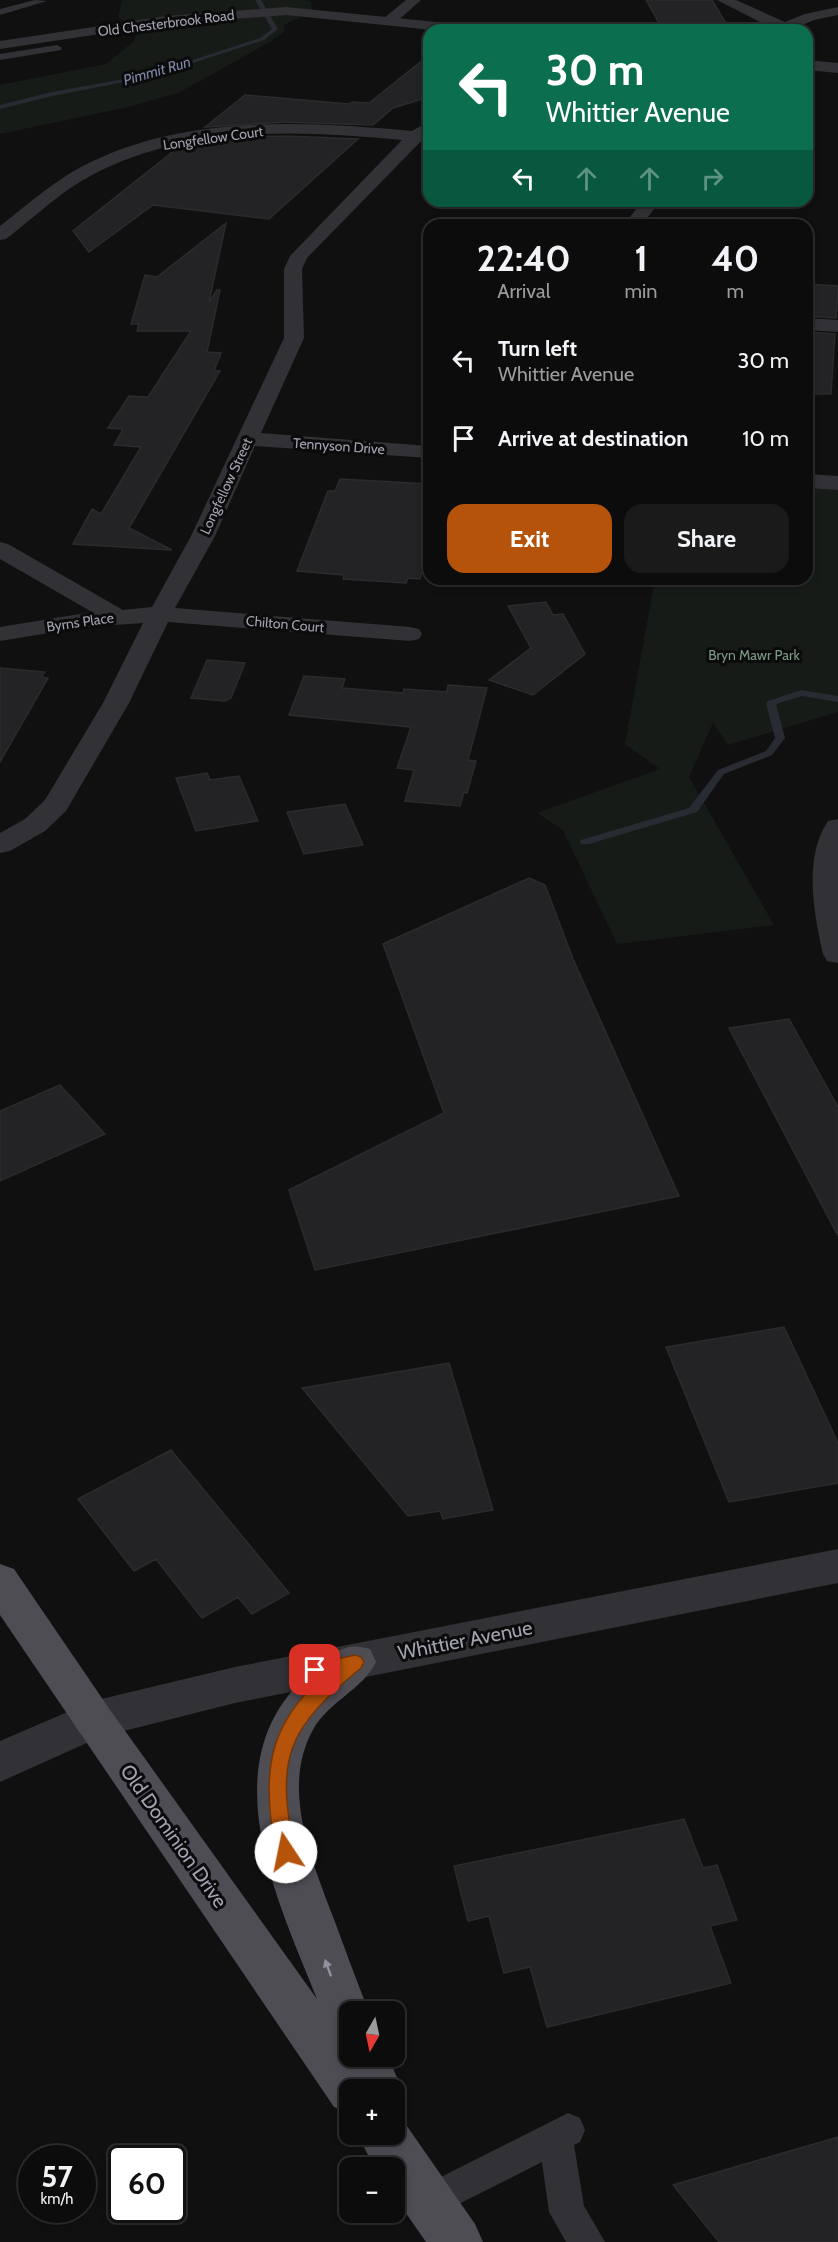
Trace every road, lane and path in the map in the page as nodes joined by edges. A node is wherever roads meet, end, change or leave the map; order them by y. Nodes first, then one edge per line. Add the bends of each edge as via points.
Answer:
1 (414, 0) edge
2 (724, 0) edge
3 (42, 1) edge
4 (838, 10) edge
5 (0, 12) edge
6 (389, 21) junction
7 (774, 24) edge
8 (798, 24) edge
9 (423, 25) edge
10 (0, 45) edge
11 (57, 48) dead end
12 (0, 57) edge
13 (813, 66) edge
14 (838, 68) edge
15 (422, 131) edge
16 (0, 235) edge
17 (813, 324) edge
18 (838, 326) edge
19 (248, 439) junction
20 (423, 452) edge
21 (813, 481) edge
22 (838, 483) edge
23 (0, 549) edge
24 (160, 614) junction
25 (116, 616) junction
26 (0, 634) edge
27 (410, 634) dead end
28 (838, 827) edge
29 (0, 845) edge
30 (838, 954) edge
31 (838, 1566) edge
32 (0, 1581) edge
33 (355, 1662) junction
34 (93, 1720) junction
35 (0, 1762) edge
36 (342, 2001) edge
37 (343, 2079) edge
38 (390, 2145) edge
39 (400, 2145) edge
40 (421, 2190) junction
41 (457, 2242) edge
42 (587, 2242) edge

1 - 6 street
2 - 7 street
3 - 5 lane
4 - 8 street
6 - 9 street, Old Chesterbrook Road
6 - 10 street, Old Chesterbrook Road via 286,11 148,22
11 - 12 lane
13 - 14 street
15 - 16 street, Longfellow Court via 290,129 225,133 162,144 88,171
15 - 19 street, Longfellow Street via 298,256 293,269 294,339
17 - 18 street
19 - 20 street, Tennyson Drive
19 - 24 street, Longfellow Street via 203,536
21 - 22 street
23 - 25 street
24 - 25 street, Byrns Place
24 - 27 street, Chilton Court
24 - 29 street, Longfellow Street via 116,703 56,805 35,825
25 - 26 street, Byrns Place
28 - 30 street via 827,861 828,913
31 - 33 street, Whittier Avenue
32 - 34 main road, Old Dominion Drive
33 - 34 street, Whittier Avenue via 235,1685
36 -> 33 main road via 286,1852 276,1780 286,1740 299,1714
34 - 35 street, Whittier Avenue
34 - 37 main road, Old Dominion Drive
38 - 40 main road
39 - 40 main road
40 - 41 main road
40 - 42 lane via 561,2134 567,2212

